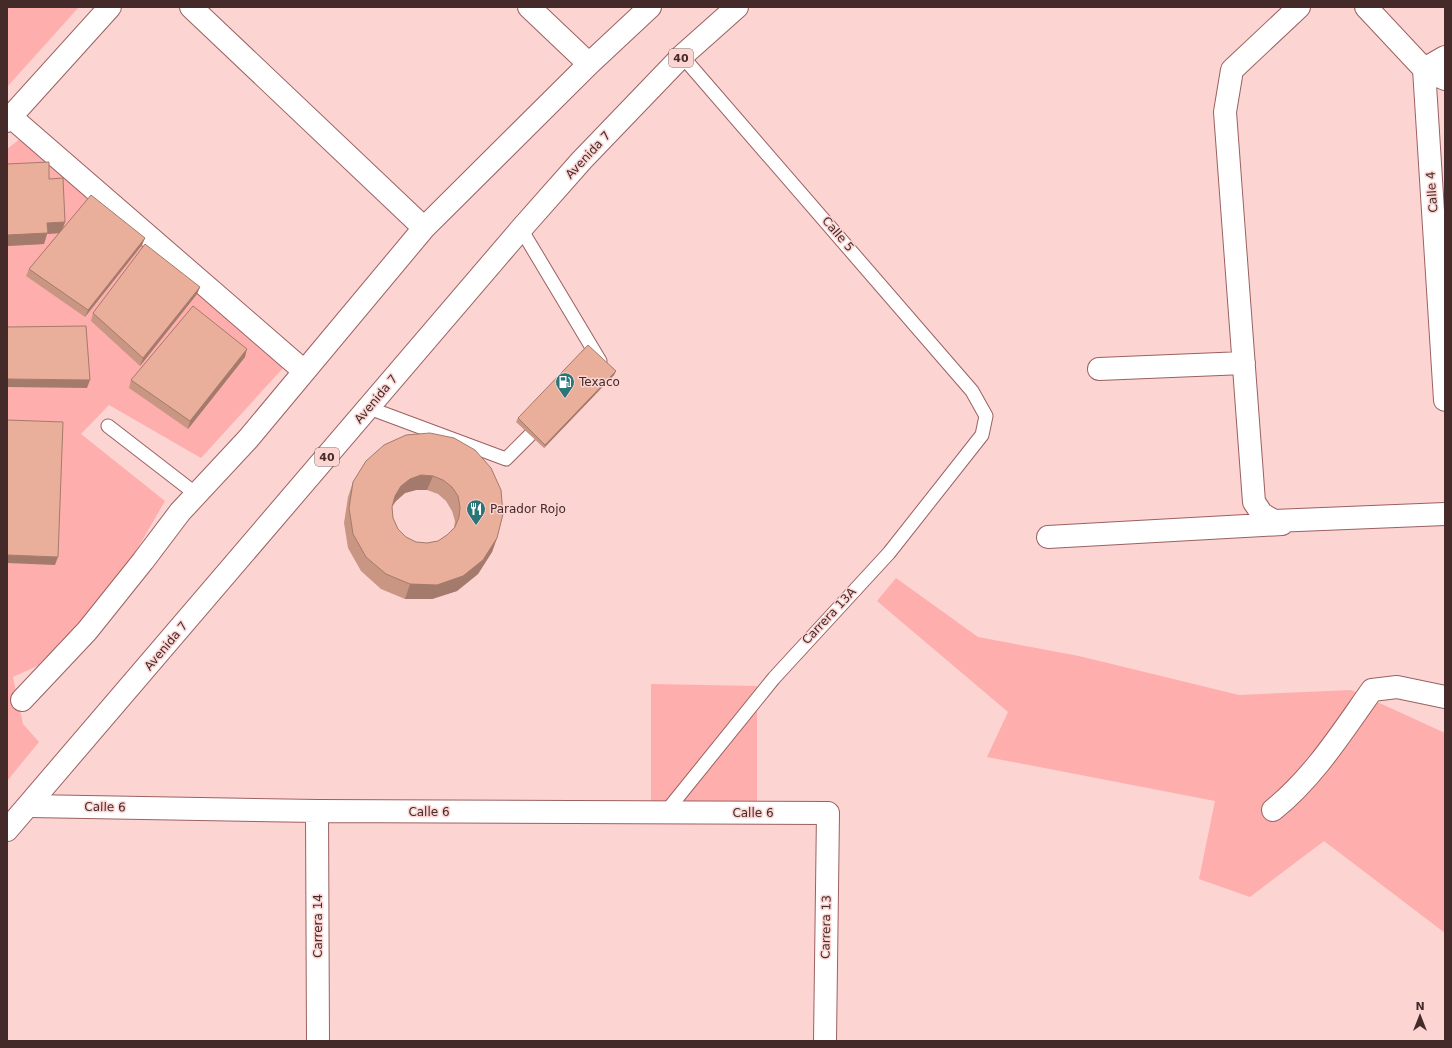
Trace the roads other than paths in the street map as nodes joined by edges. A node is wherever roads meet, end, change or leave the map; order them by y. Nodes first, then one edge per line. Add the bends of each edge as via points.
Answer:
1 (110, 7) edge
2 (191, 7) edge
3 (529, 7) edge
4 (650, 7) edge
5 (737, 7) edge
6 (1299, 7) edge
7 (1366, 7) edge
8 (682, 56) junction
9 (1445, 57) edge
10 (589, 64) junction
11 (1424, 69) junction
12 (1445, 79) edge
13 (9, 119) edge
14 (424, 228) junction
15 (521, 229) junction
16 (600, 361) edge
17 (1244, 363) junction
18 (1099, 369) dead end
19 (304, 371) junction
20 (1445, 400) edge
21 (369, 408) junction
22 (986, 416) joint
23 (108, 426) dead end
24 (530, 435) edge
25 (196, 494) junction
26 (1445, 515) edge
27 (1048, 537) dead end
28 (1445, 696) edge
29 (22, 700) dead end
30 (30, 806) junction
31 (1274, 810) dead end
32 (317, 811) junction
33 (665, 813) junction
34 (828, 813) joint
35 (7, 830) edge
36 (318, 1041) edge
37 (825, 1041) edge

1 - 13 street
2 - 14 street
3 - 10 street
4 - 10 street
5 - 8 street, Avenida 7 / 40
6 - 17 street via 1232,70 1225,112
7 - 11 street
8 - 15 street, Avenida 7 / 40 via 582,160
8 - 22 lane, Calle 5 via 972,391
9 - 11 street
10 - 14 street
11 - 12 street
11 - 20 street, Calle 4
13 - 19 street
14 - 19 street
15 - 16 lane
15 - 21 street, Avenida 7 / 40
17 - 18 street
17 - 26 street via 1254,502 1262,514 1274,520
19 - 25 street via 248,439
21 - 24 lane via 506,459
21 - 30 street, Avenida 7 / 40
22 - 33 lane, Carrera 13A via 982,435 889,552 774,678
23 - 25 lane
25 - 29 street via 87,631
26 - 27 street
28 - 31 street via 1397,687 1372,690 1320,763 1294,793
30 - 32 street, Calle 6
30 - 35 street, Avenida 7
32 - 33 street, Calle 6
32 - 36 street, Carrera 14
33 - 34 street, Calle 6
34 - 37 street, Carrera 13

